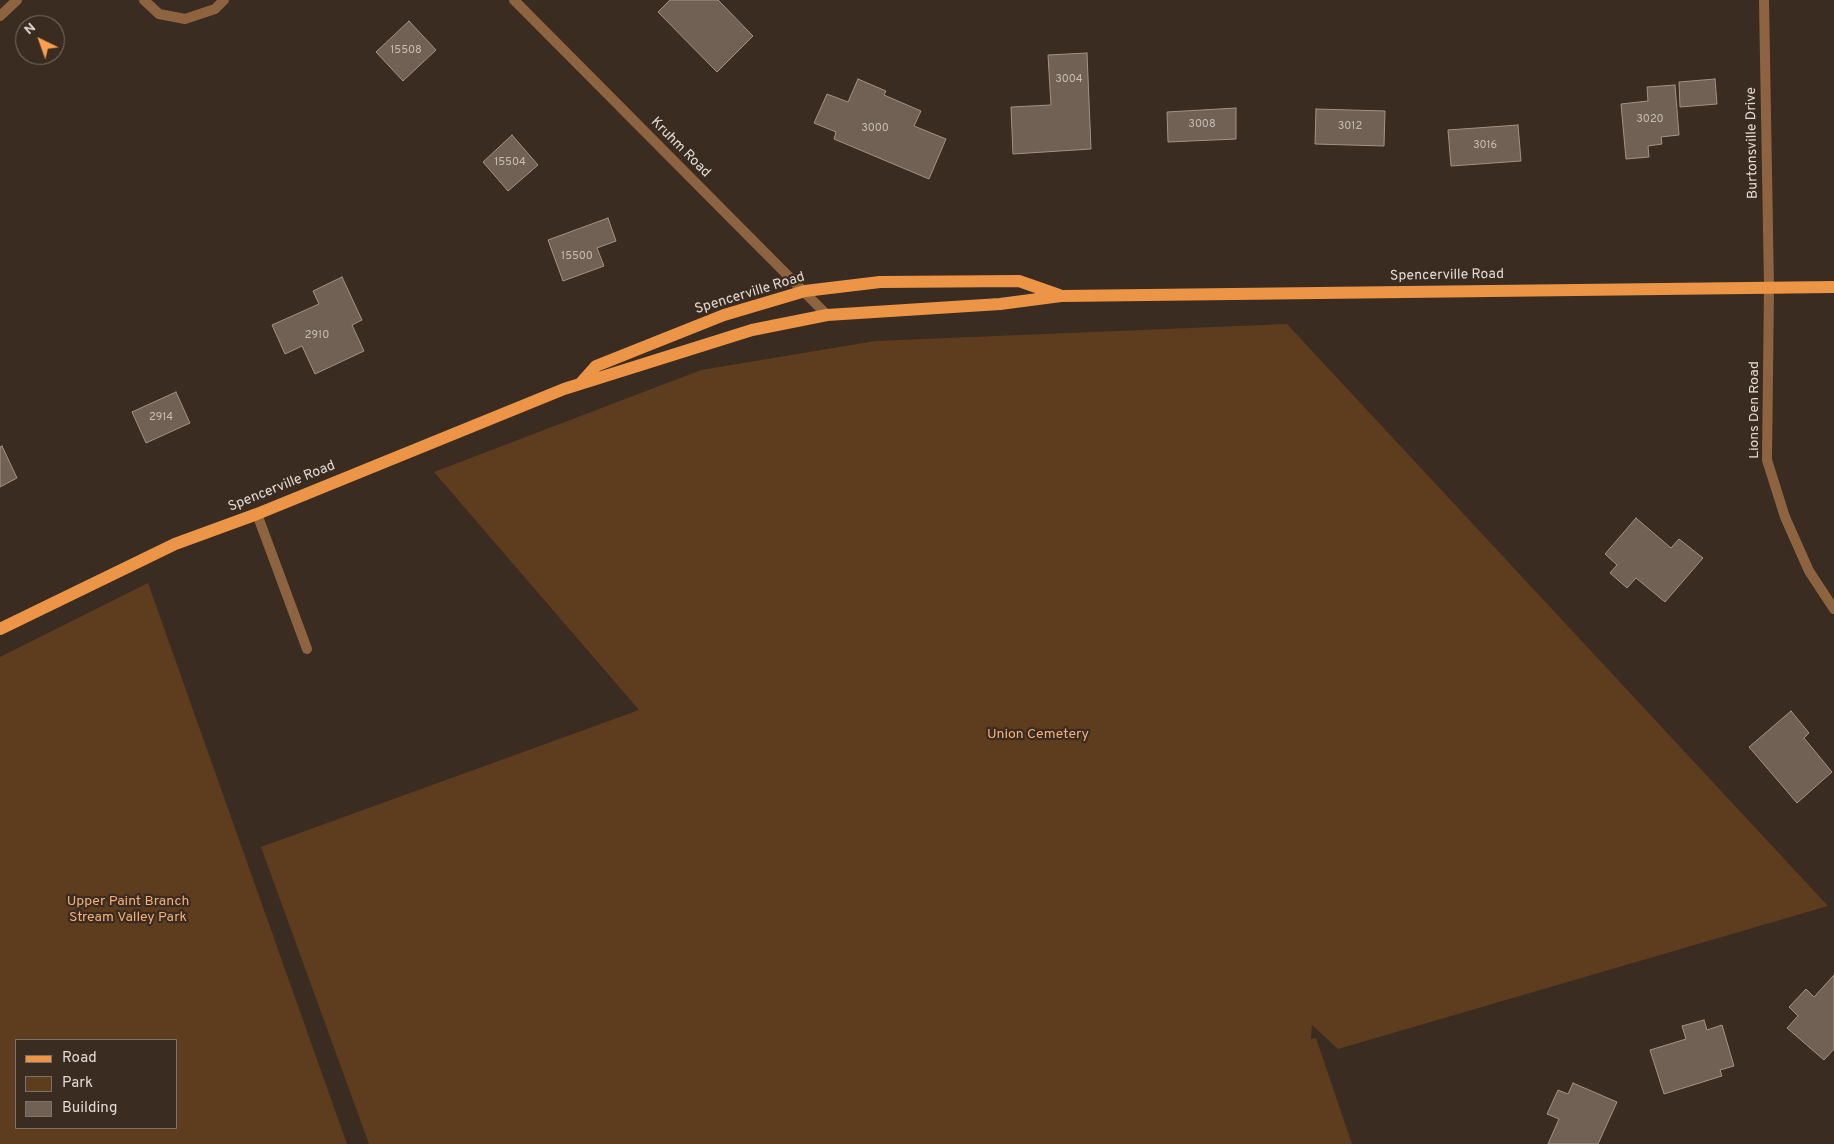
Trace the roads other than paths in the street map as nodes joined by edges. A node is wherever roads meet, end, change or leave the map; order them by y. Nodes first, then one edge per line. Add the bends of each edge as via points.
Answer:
1 (17, 0) edge
2 (144, 0) edge
3 (224, 0) edge
4 (514, 0) edge
5 (1764, 0) edge
6 (0, 16) edge
7 (1769, 286) junction
8 (1834, 287) edge
9 (805, 291) junction
10 (1061, 296) junction
11 (826, 315) junction
12 (580, 385) junction
13 (257, 514) junction
14 (1834, 609) edge
15 (0, 629) edge
16 (307, 649) dead end

1 - 6 street
2 - 3 street via 159,14 185,19 215,9
4 - 9 street, Kruhm Road
5 - 7 street, Burtonsville Drive
7 - 8 main road, Spencerville Road
7 - 10 main road, Spencerville Road
7 - 14 street, Lions Den Road via 1767,460 1784,517 1809,571
9 - 10 main road, Spencerville Road via 880,282 1019,281
9 - 11 street, Kruhm Road
9 - 12 main road, Spencerville Road via 724,315 596,366
10 - 11 main road, Spencerville Road via 1000,304
11 - 12 main road, Spencerville Road via 752,330
12 - 13 main road, Spencerville Road
13 - 15 main road, Spencerville Road via 176,544
13 - 16 street

